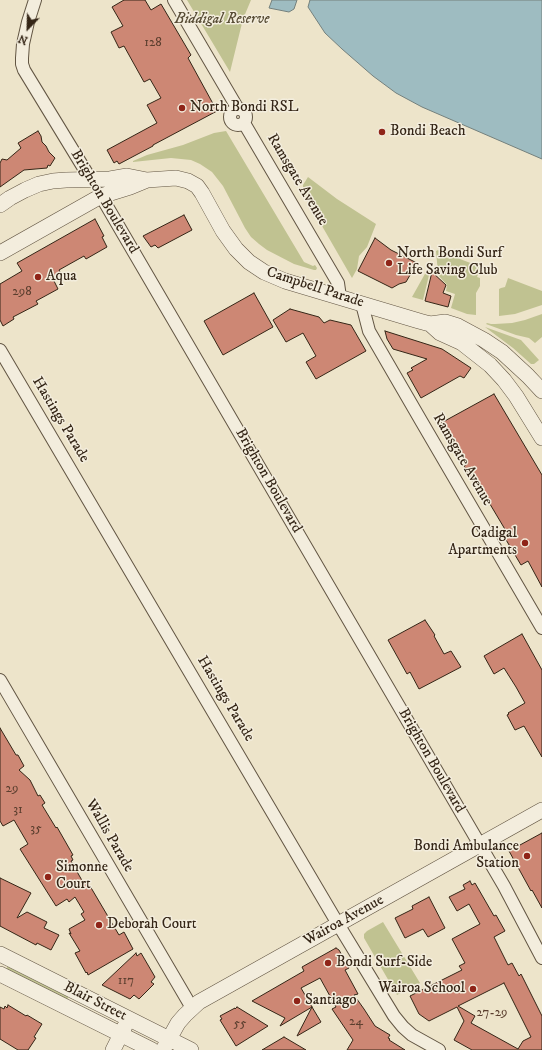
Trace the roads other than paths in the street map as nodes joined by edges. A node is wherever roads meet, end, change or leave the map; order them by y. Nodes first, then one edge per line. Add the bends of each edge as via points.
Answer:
1 (35, 0) edge
2 (174, 0) edge
3 (91, 180) junction
4 (147, 180) junction
5 (102, 196) junction
6 (0, 205) edge
7 (0, 253) edge
8 (340, 297) junction
9 (362, 304) junction
10 (430, 324) junction
11 (0, 350) edge
12 (542, 391) edge
13 (542, 438) edge
14 (542, 628) edge
15 (0, 680) edge
16 (542, 810) edge
17 (480, 845) junction
18 (338, 924) junction
19 (0, 954) edge
20 (542, 958) edge
21 (0, 974) edge
22 (192, 1008) junction
23 (129, 1019) junction
24 (121, 1034) junction
25 (166, 1044) edge
26 (113, 1050) edge
27 (152, 1050) edge
28 (191, 1050) edge
29 (439, 1050) edge

1 - 3 street, Brighton Boulevard via 23,44 22,64
2 - 8 street, Ramsgate Avenue via 238,109 231,112 230,120 237,125 244,123 338,283
3 - 4 street, Campbell Parade via 127,176
3 - 5 street, Brighton Boulevard
3 - 6 street, Campbell Parade via 39,184
4 - 5 street, Campbell Parade
4 - 8 street, Campbell Parade via 176,178 192,183 200,189 228,239 249,262 274,277
5 - 7 street, Campbell Parade
5 - 17 street, Brighton Boulevard
8 - 9 street, Campbell Parade
9 - 10 street, Campbell Parade
9 - 14 street, Ramsgate Avenue via 369,331
10 - 12 street, Campbell Parade via 445,322 484,340 507,357
10 - 13 street, Campbell Parade via 440,333 462,343 490,365 516,396
11 - 18 street, Hastings Parade
15 - 22 street, Wallis Parade
16 - 17 street, Wairoa Avenue
17 - 18 street, Wairoa Avenue
17 - 20 street, Brighton Boulevard
18 - 22 street, Wairoa Avenue
18 - 29 street, Hastings Parade via 394,1016 412,1035
19 - 23 street, Blair Street
21 - 24 street, Blair Street
22 - 25 street, Wairoa Avenue via 178,1023
23 - 24 street
23 - 25 street, Blair Street
24 - 26 street
24 - 27 street, Blair Street
25 - 28 street, Blair Street

